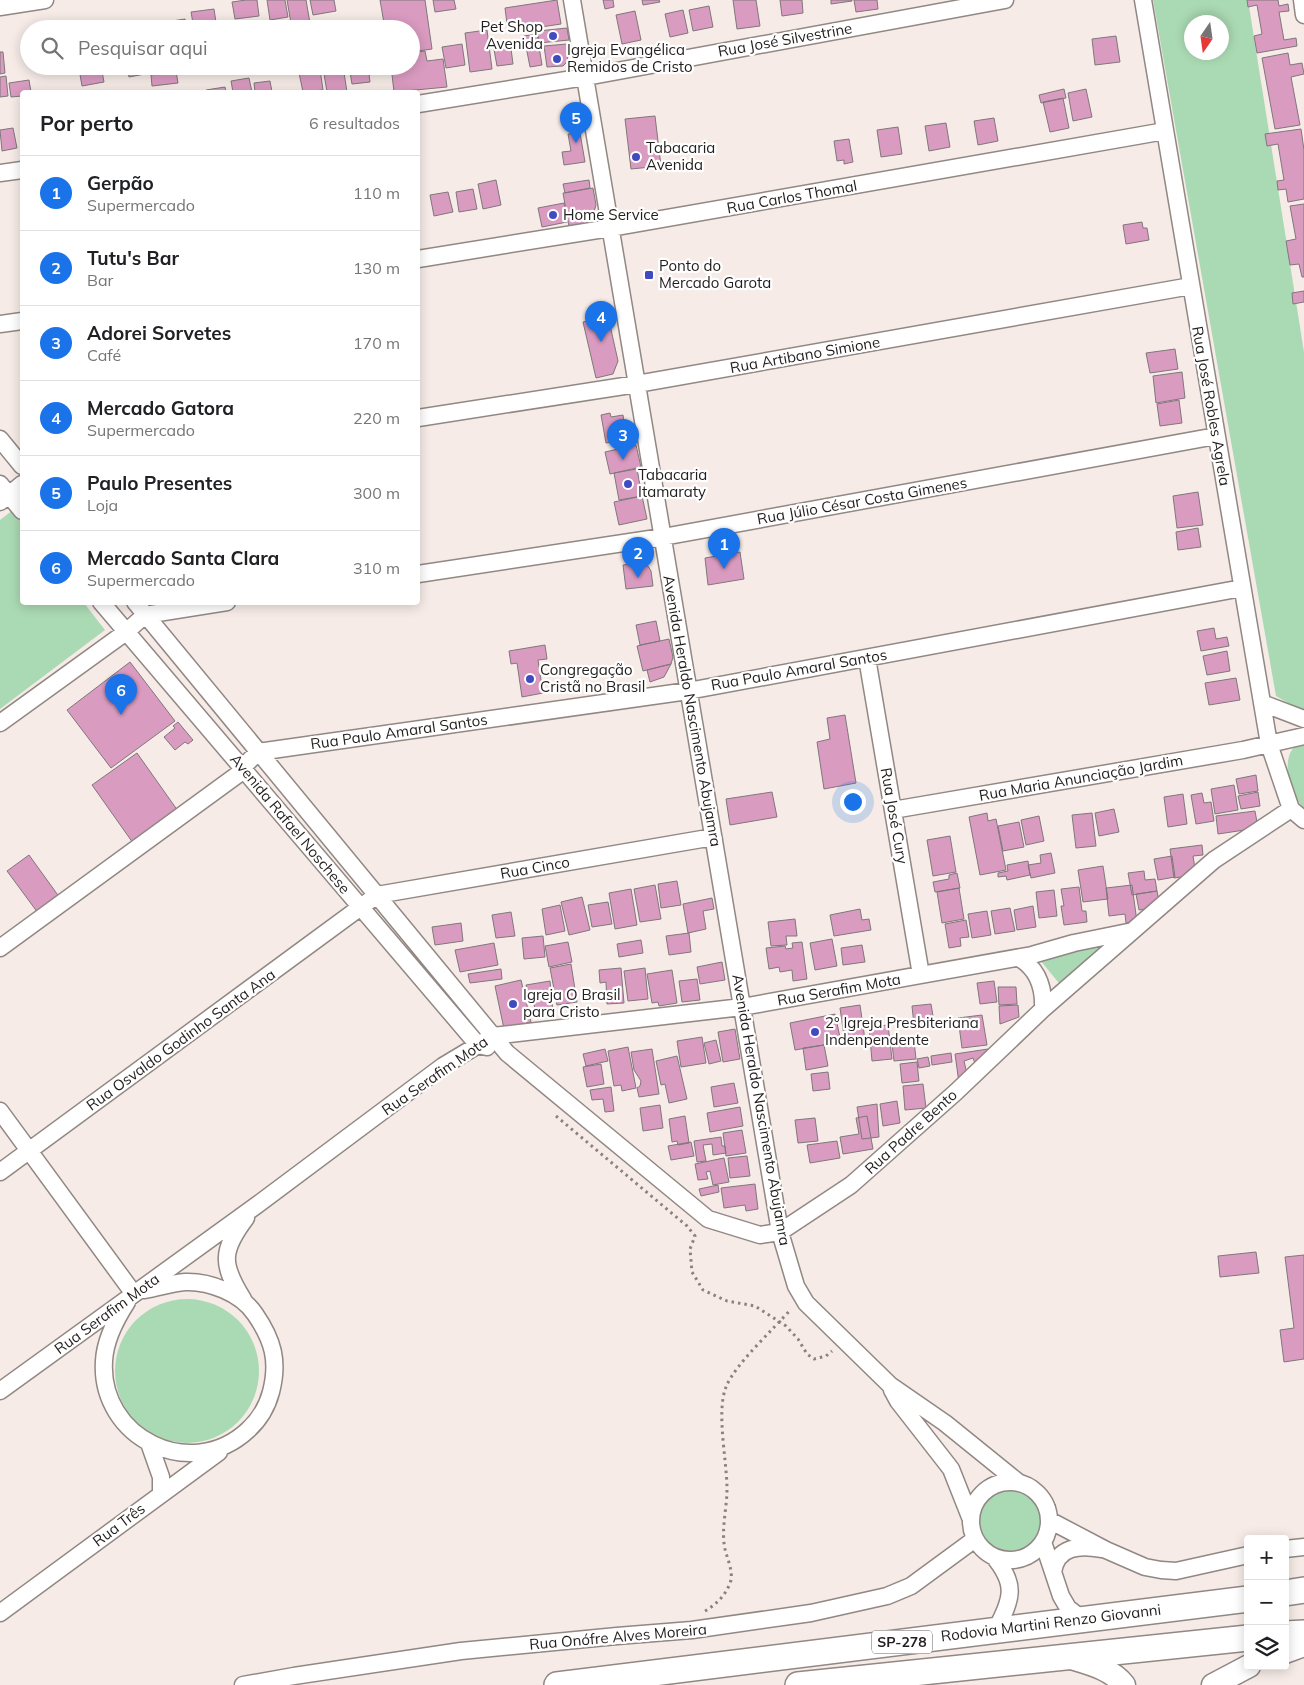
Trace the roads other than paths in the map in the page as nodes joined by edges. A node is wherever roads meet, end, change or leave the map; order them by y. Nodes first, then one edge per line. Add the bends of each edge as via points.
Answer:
1 (44, 0) edge
2 (572, 0) edge
3 (1005, 0) edge
4 (1143, 0) edge
5 (1302, 0) edge
6 (0, 7) edge
7 (1304, 15) edge
8 (585, 77) junction
9 (420, 104) edge
10 (1165, 131) junction
11 (20, 170) edge
12 (0, 173) edge
13 (610, 228) junction
14 (420, 259) edge
15 (1191, 286) junction
16 (20, 321) edge
17 (0, 324) edge
18 (637, 384) junction
19 (420, 418) edge
20 (1216, 436) junction
21 (0, 439) edge
22 (20, 464) edge
23 (20, 485) edge
24 (3, 494) edge
25 (20, 509) edge
26 (663, 537) junction
27 (420, 574) edge
28 (1242, 588) junction
29 (104, 605) edge
30 (190, 605) edge
31 (140, 609) edge
32 (126, 632) junction
33 (867, 658) junction
34 (688, 691) junction
35 (1262, 703) junction
36 (1304, 719) edge
37 (0, 723) edge
38 (1304, 736) edge
39 (1269, 744) junction
40 (258, 752) junction
41 (243, 769) junction
42 (1291, 809) junction
43 (893, 810) junction
44 (1304, 820) edge
45 (714, 840) junction
46 (376, 894) junction
47 (361, 907) junction
48 (1131, 932) junction
49 (0, 948) edge
50 (1019, 958) junction
51 (921, 975) junction
52 (742, 1007) junction
53 (1043, 1009) junction
54 (493, 1036) junction
55 (478, 1045) junction
56 (507, 1053) junction
57 (0, 1111) edge
58 (29, 1151) junction
59 (0, 1172) edge
60 (257, 1205) junction
61 (780, 1232) junction
62 (133, 1294) junction
63 (253, 1310) junction
64 (890, 1385) junction
65 (0, 1391) edge
66 (239, 1438) junction
67 (149, 1443) junction
68 (1018, 1482) junction
69 (160, 1494) junction
70 (970, 1517) junction
71 (1049, 1520) junction
72 (975, 1539) junction
73 (1043, 1542) junction
74 (1304, 1547) edge
75 (1289, 1549) edge
76 (1106, 1550) junction
77 (1244, 1556) edge
78 (994, 1557) junction
79 (1053, 1572) junction
80 (1304, 1590) edge
81 (1289, 1592) edge
82 (1244, 1599) edge
83 (0, 1613) edge
84 (1082, 1619) junction
85 (996, 1630) junction
86 (1304, 1633) edge
87 (1289, 1634) edge
88 (1244, 1638) edge
89 (1304, 1644) edge
90 (1289, 1650) edge
91 (1067, 1657) junction
92 (1244, 1669) edge
93 (243, 1685) edge
94 (557, 1685) edge
95 (798, 1685) edge
96 (1124, 1685) edge
97 (1213, 1685) edge

1 - 6 street
2 - 8 street, Avenida Heraldo Nascimento Abujamra
3 - 8 street, Rua José Silvestrine
4 - 10 street, Rua José Robles Agrela
5 - 7 street
8 - 9 street, Rua José Silvestrine
8 - 13 street, Avenida Heraldo Nascimento Abujamra
10 - 13 street, Rua Carlos Thomal
10 - 15 street, Rua José Robles Agrela
11 - 12 street
13 - 14 street, Rua Carlos Thomal
13 - 18 street, Avenida Heraldo Nascimento Abujamra
15 - 18 street, Rua Artibano Simione
15 - 20 street, Rua José Robles Agrela
16 - 17 street
18 - 19 street, Rua Artibano Simione
18 - 26 street, Avenida Heraldo Nascimento Abujamra
20 - 26 street, Rua Júlio César Costa Gimenes
20 - 28 street, Rua José Robles Agrela
21 - 22 street
23 - 24 street
24 - 25 street
26 - 27 street, Rua Júlio César Costa Gimenes
26 - 34 street, Avenida Heraldo Nascimento Abujamra
28 - 33 street, Rua Paulo Amaral Santos
28 - 35 street, Rua José Robles Agrela
29 - 32 street, Avenida Rafael Noschese
30 - 31 street
31 - 32 street
31 - 40 street, Avenida Rafael Noschese
32 - 37 street
32 - 41 street, Avenida Rafael Noschese
33 - 34 street, Rua Paulo Amaral Santos
33 - 43 street, Rua José Cury
34 - 40 street, Rua Paulo Amaral Santos
34 - 45 street, Avenida Heraldo Nascimento Abujamra
35 - 36 street
35 - 39 street, Rua José Robles Agrela
38 - 39 street, Rua Maria Anunciação Jardim
39 - 42 street, Rua José Robles Agrela
39 - 43 street, Rua Maria Anunciação Jardim
40 - 41 street
40 - 46 street, Avenida Rafael Noschese
41 - 47 street, Avenida Rafael Noschese
41 - 49 street
42 - 44 street
42 - 48 street, Rua Padre Bento via 1214,860
43 - 51 street, Rua José Cury
45 - 46 street, Rua Cinco via 702,839
45 - 52 street, Avenida Heraldo Nascimento Abujamra
46 - 47 street
46 - 54 street, Avenida Rafael Noschese
47 - 55 street, Avenida Rafael Noschese
47 - 58 street, Rua Osvaldo Godinho Santa Ana
48 - 50 street, Rua Serafim Mota
48 - 53 street, Rua Padre Bento
50 - 51 street, Rua Serafim Mota
50 - 53 street via 1031,967 1038,979 1043,992
51 - 52 street, Rua Serafim Mota
52 - 54 street, Rua Serafim Mota
52 - 61 street, Avenida Heraldo Nascimento Abujamra
53 - 61 street, Rua Padre Bento via 851,1185
54 - 55 street, Rua Serafim Mota
54 - 56 street, Rua Padre Bento
55 - 56 street, Rua Padre Bento
55 - 60 street, Rua Serafim Mota via 443,1066
56 - 61 street, Rua Padre Bento via 708,1219 760,1235
57 - 58 street
58 - 59 street, Rua Osvaldo Godinho Santa Ana
58 - 62 street
60 - 62 street, Rua Serafim Mota
60 - 63 street via 233,1236 226,1256 232,1282
61 - 64 street, Avenida Heraldo Nascimento Abujamra via 802,1297
62 - 63 street via 186,1282 211,1285 234,1294
62 - 65 street, Rua Serafim Mota
62 - 67 street via 109,1336 104,1361 105,1385 114,1408 128,1428
63 - 66 street via 267,1330 274,1353 275,1377 269,1400 257,1421
64 - 68 street, Avenida Heraldo Nascimento Abujamra via 945,1423
64 - 70 street, Avenida Heraldo Nascimento Abujamra via 898,1402 951,1469
66 - 67 street via 218,1449 195,1453 171,1452
66 - 69 street, Rua Três
67 - 69 street via 161,1477
68 - 70 street via 1004,1482 981,1494
68 - 71 street via 1028,1486 1043,1500
69 - 83 street, Rua Três
70 - 72 street
71 - 73 street
71 - 76 street
72 - 78 street
72 - 93 street, Rua Onófre Alves Moreira via 911,1586 887,1596 811,1613 692,1630 461,1652
73 - 78 street via 1026,1556 1010,1560
73 - 79 street
74 - 75 street
76 - 77 street via 1145,1566 1176,1571
76 - 79 street via 1085,1547 1065,1551
78 - 85 street via 1005,1570 1010,1591
79 - 84 street via 1065,1604
80 - 81 main road
82 - 84 main road, Rodovia Martini Renzo Giovanni / SP-278
84 - 85 main road, Rodovia Martini Renzo Giovanni / SP-278
85 - 94 main road, Rodovia Martini Renzo Giovanni / SP-278
86 - 87 main road
88 - 91 main road, SP-278
89 - 90 street
91 - 95 main road, SP-278
91 - 96 street via 1094,1665
92 - 97 street

